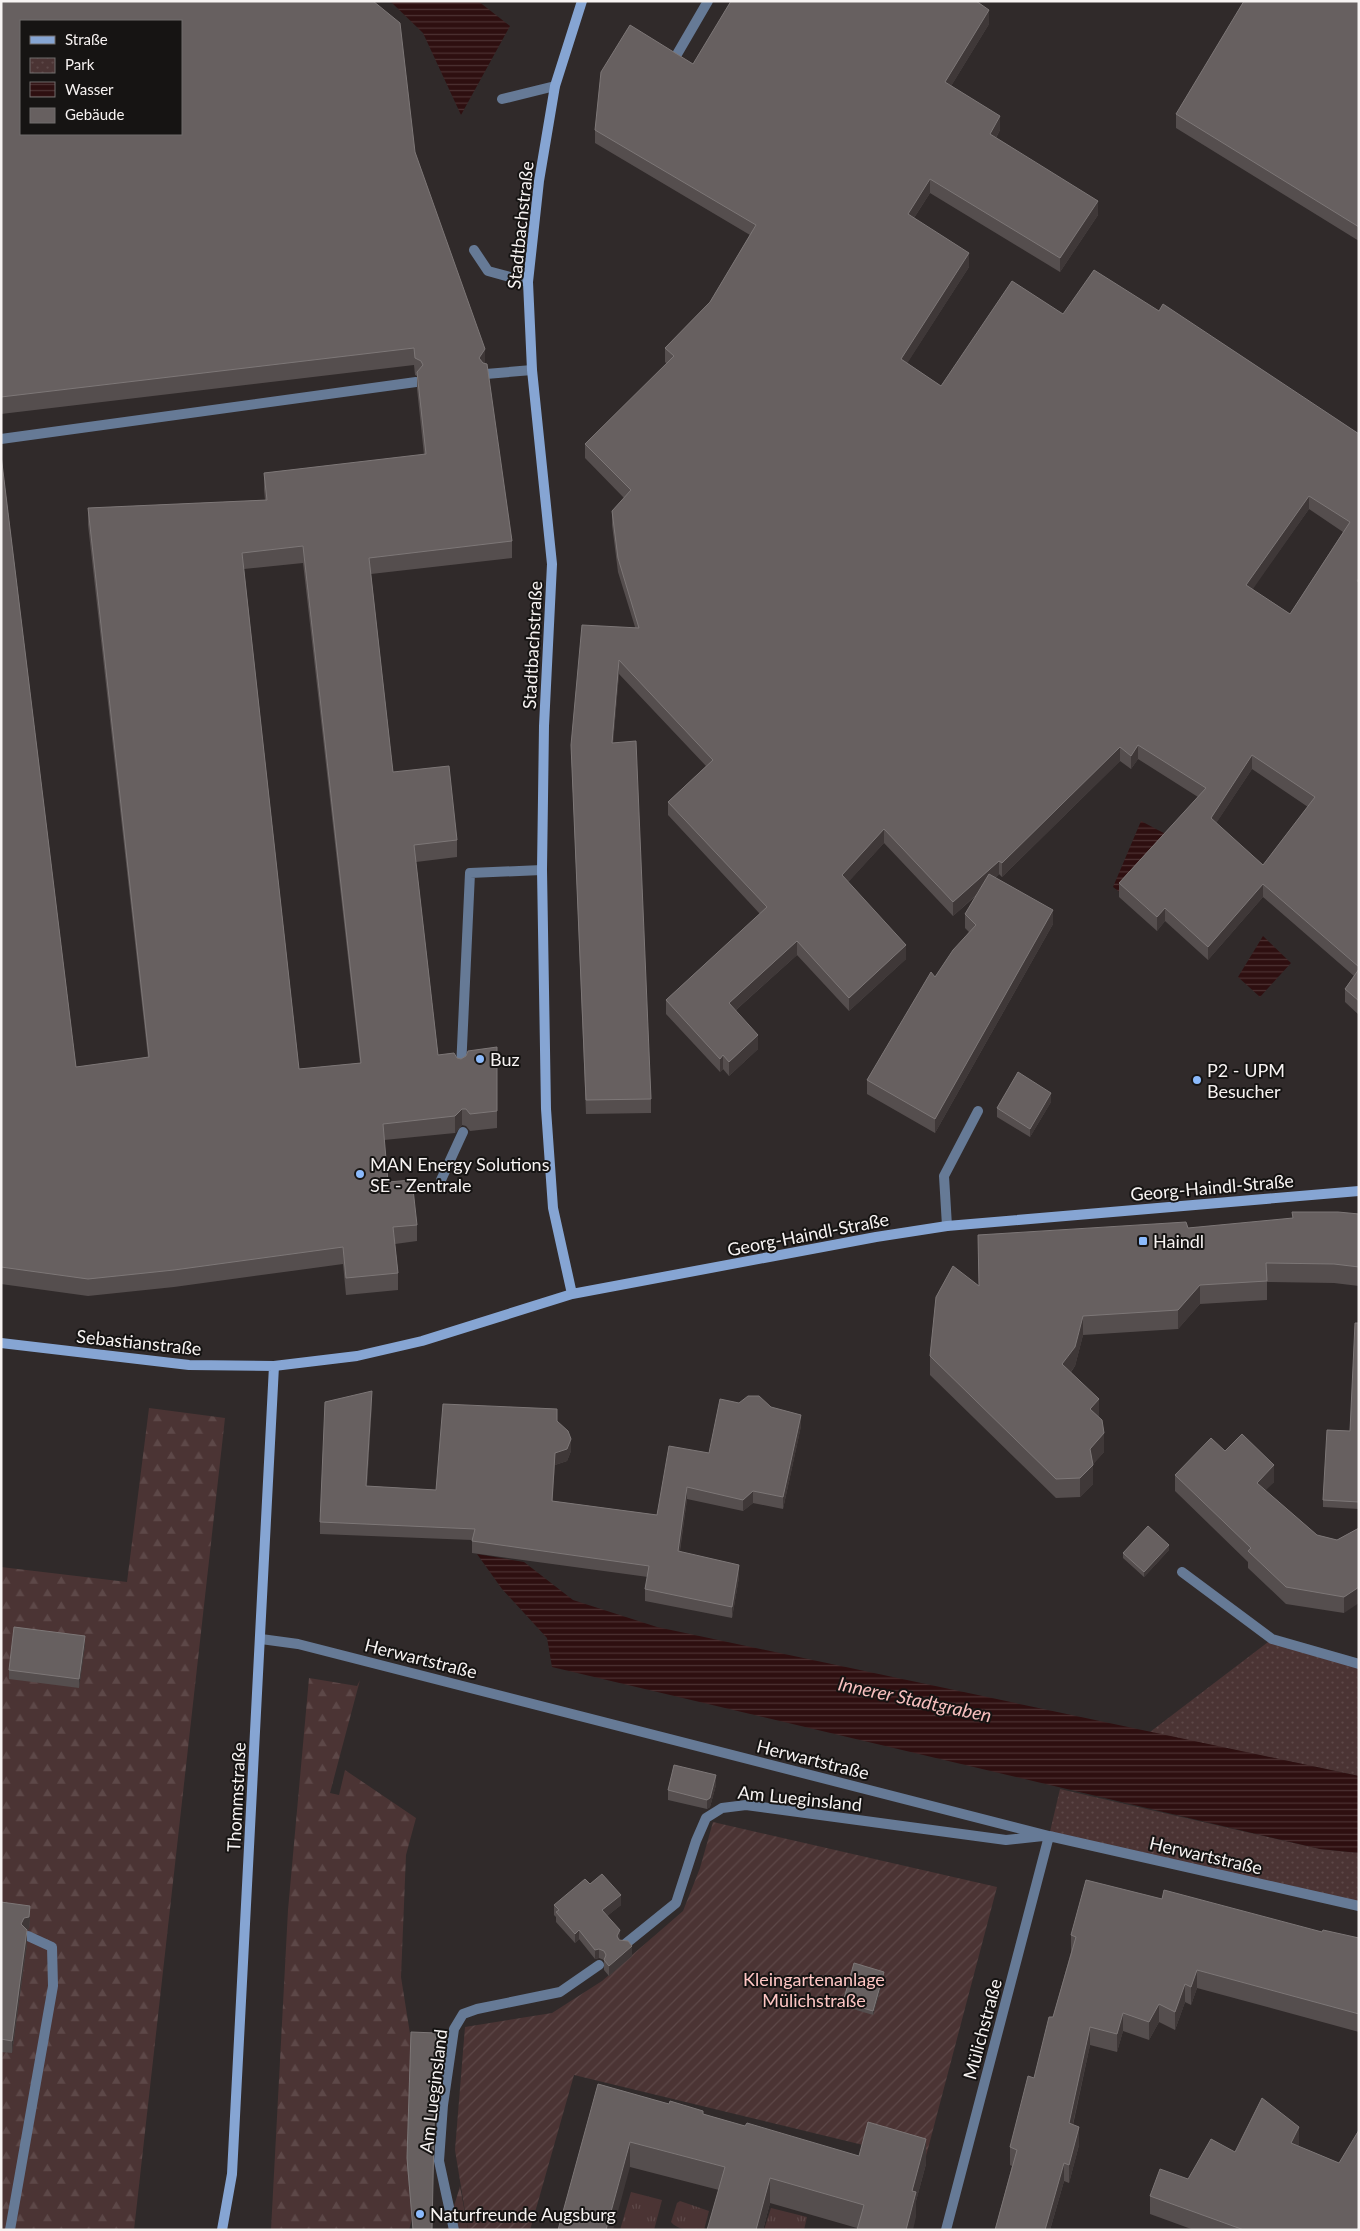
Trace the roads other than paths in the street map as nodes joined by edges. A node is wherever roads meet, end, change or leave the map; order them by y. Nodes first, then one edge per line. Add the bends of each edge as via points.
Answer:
1 (582, 1) edge
2 (708, 1) edge
3 (676, 56) edge
4 (554, 86) junction
5 (502, 99) dead end
6 (474, 250) dead end
7 (528, 282) junction
8 (532, 370) junction
9 (486, 374) edge
10 (416, 382) edge
11 (1, 439) edge
12 (542, 870) junction
13 (461, 1069) edge
14 (978, 1111) dead end
15 (463, 1132) edge
16 (441, 1180) dead end
17 (1359, 1191) edge
18 (947, 1226) junction
19 (572, 1294) junction
20 (1, 1343) edge
21 (274, 1366) junction
22 (1182, 1572) dead end
23 (261, 1639) junction
24 (1359, 1664) edge
25 (1046, 1836) junction
26 (1359, 1906) edge
27 (28, 1936) edge
28 (624, 1945) edge
29 (599, 1965) edge
30 (10, 2230) edge
31 (222, 2230) edge
32 (454, 2230) edge
33 (946, 2230) edge

1 - 4 main road, Stadtbachstraße
2 - 3 street
4 - 5 street
4 - 7 main road, Stadtbachstraße
6 - 7 street via 488,271
7 - 8 main road, Stadtbachstraße
8 - 9 street
8 - 12 main road, Stadtbachstraße via 552,564 544,726
10 - 11 street
12 - 13 street via 470,873
12 - 19 main road, Stadtbachstraße via 546,1109 552,1198
14 - 18 street via 944,1176
15 - 16 street
17 - 18 main road, Georg-Haindl-Straße
18 - 19 main road, Georg-Haindl-Straße
19 - 21 main road, Georg-Haindl-Straße via 422,1341 357,1356
20 - 21 main road, Sebastianstraße via 189,1365
21 - 23 main road, Thommstraße
22 - 24 street via 1272,1639
23 - 25 street, Herwartstraße via 298,1644 534,1702
23 - 31 main road, Thommstraße via 232,2174
25 - 26 street, Herwartstraße
25 - 28 street, Am Lueginsland via 1006,1840 746,1805 722,1808 706,1818 676,1904
25 - 33 street, Mülichstraße
27 - 30 street via 52,1947 53,1986
29 - 32 street, Am Lueginsland via 560,1992 463,2014 454,2029 439,2161

